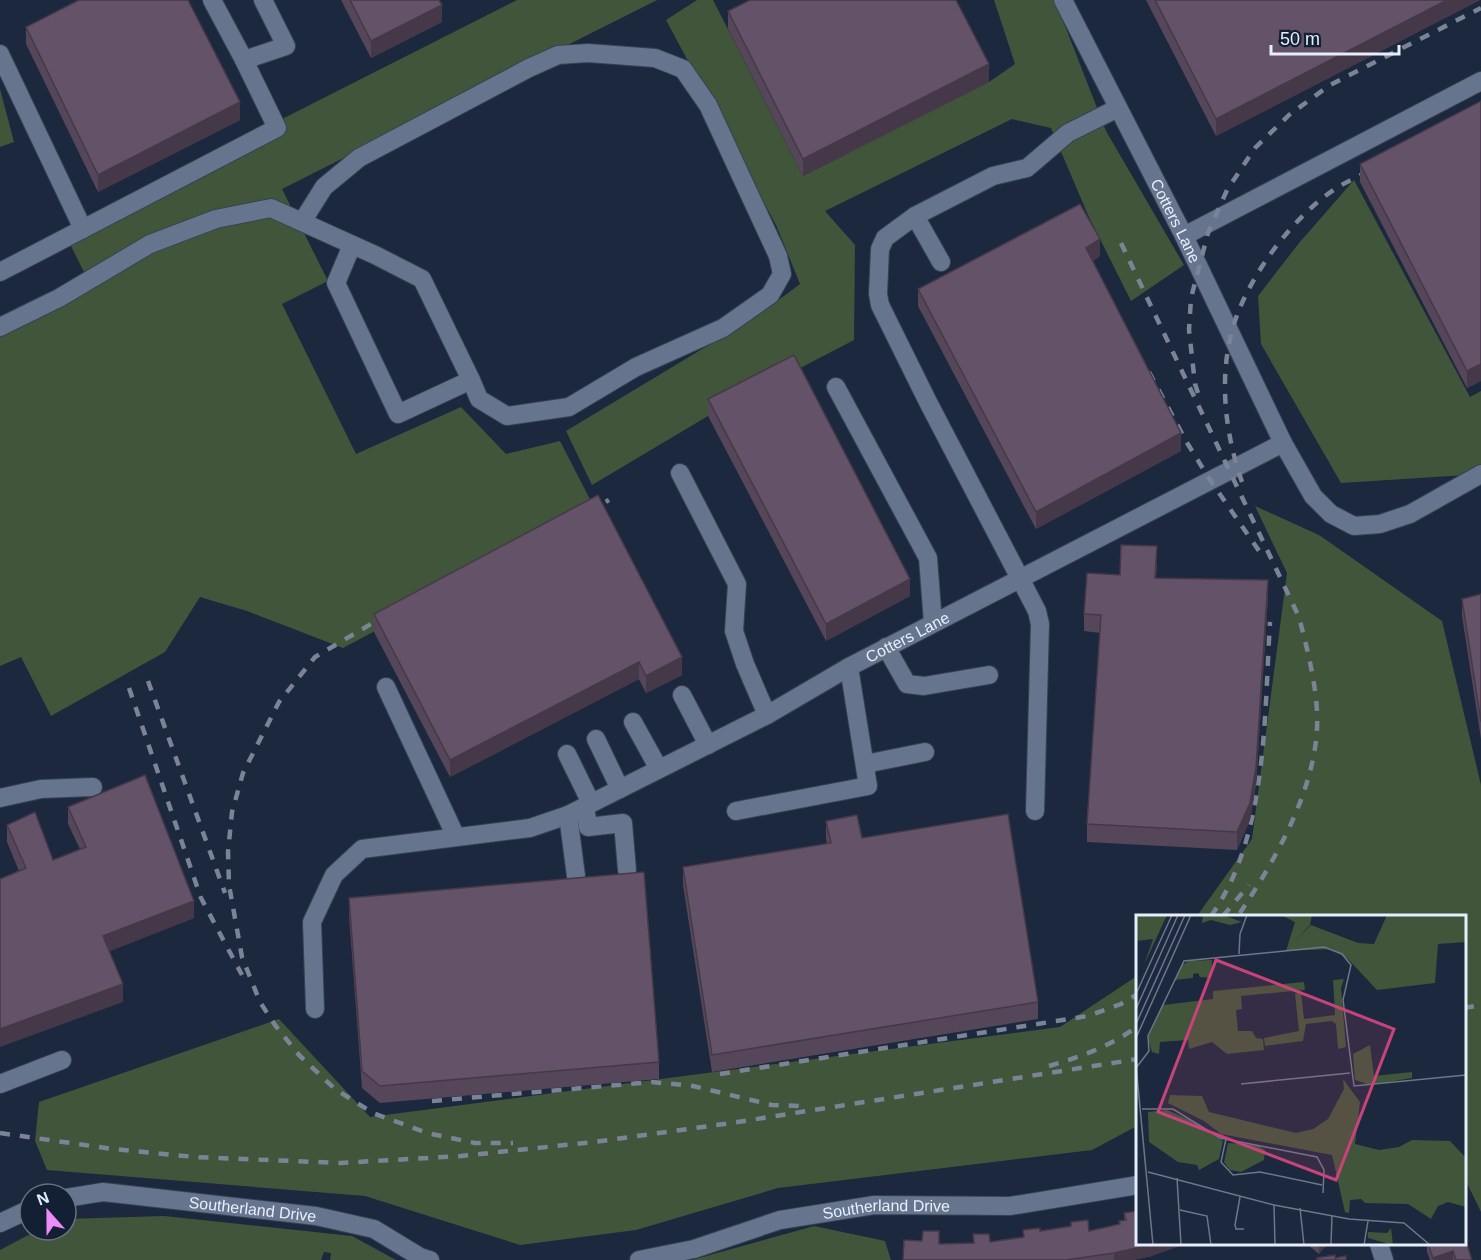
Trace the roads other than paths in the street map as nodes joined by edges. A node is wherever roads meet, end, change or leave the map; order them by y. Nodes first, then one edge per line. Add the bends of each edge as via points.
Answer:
1 (212, 0) edge
2 (263, 0) edge
3 (1063, 0) edge
4 (0, 54) edge
5 (244, 60) junction
6 (1481, 81) edge
7 (1118, 108) junction
8 (915, 216) junction
9 (302, 222) junction
10 (83, 229) junction
11 (1184, 236) junction
12 (352, 245) junction
13 (941, 262) dead end
14 (0, 272) edge
15 (0, 327) edge
16 (471, 380) junction
17 (836, 387) dead end
18 (1283, 443) junction
19 (680, 473) dead end
20 (1481, 474) edge
21 (1020, 578) junction
22 (933, 623) junction
23 (886, 647) junction
24 (849, 667) junction
25 (989, 675) dead end
26 (386, 687) dead end
27 (682, 695) dead end
28 (767, 715) junction
29 (633, 722) dead end
30 (596, 739) dead end
31 (708, 745) junction
32 (925, 752) dead end
33 (567, 754) dead end
34 (865, 764) junction
35 (659, 769) junction
36 (93, 787) dead end
37 (620, 789) junction
38 (0, 798) edge
39 (588, 805) junction
40 (736, 811) dead end
41 (1035, 811) dead end
42 (568, 815) junction
43 (456, 837) junction
44 (627, 870) dead end
45 (576, 876) edge
46 (315, 1009) dead end
47 (62, 1060) dead end
48 (0, 1084) edge
49 (1136, 1185) edge
50 (78, 1196) edge
51 (18, 1215) edge
52 (0, 1223) edge
53 (1378, 1245) edge
54 (430, 1260) edge
55 (639, 1260) edge
56 (1384, 1260) edge

1 - 5 street
2 - 5 street via 286,46
3 - 7 street, Cotters Lane
4 - 10 street
5 - 10 street via 277,128
6 - 11 street
7 - 8 street via 1068,133 1027,168 993,176
7 - 11 street, Cotters Lane
8 - 13 street
8 - 21 street via 885,238 880,249 880,305
9 - 12 street
9 - 15 street via 271,208 216,219 150,244 59,298
9 - 16 street via 324,187 360,158 558,56 620,54 655,58 683,69 708,105 778,256 782,274 770,295 723,328 636,367 568,407 507,416 479,399
10 - 14 street
11 - 18 street, Cotters Lane
12 - 16 street via 422,279
12 - 16 street via 336,283 398,414
17 - 22 street via 928,558
18 - 20 street, Cotters Lane via 1313,496 1331,514 1354,526 1380,524 1410,514
18 - 21 street, Cotters Lane
19 - 28 street via 737,584 734,631
21 - 22 street, Cotters Lane
21 - 41 street via 1040,624
22 - 23 street, Cotters Lane
23 - 24 street, Cotters Lane
23 - 25 street via 907,684 924,686
24 - 28 street, Cotters Lane
24 - 34 street
26 - 43 street
27 - 31 street
28 - 31 street, Cotters Lane
29 - 35 street
30 - 37 street
31 - 35 street, Cotters Lane
32 - 34 street
33 - 39 street
34 - 40 street via 868,786
35 - 37 street, Cotters Lane
36 - 38 street via 41,789
37 - 39 street, Cotters Lane
39 - 42 street, Cotters Lane
39 - 44 street via 588,827 623,823
42 - 43 street, Cotters Lane via 530,828
42 - 45 street
43 - 46 street, Cotters Lane via 362,849 334,875 312,922
47 - 48 street
49 - 55 street, Southerland Drive via 1010,1206 874,1205 780,1220 694,1249
50 - 54 street, Southerland Drive via 103,1192 316,1216 374,1229
51 - 52 street
53 - 56 street

